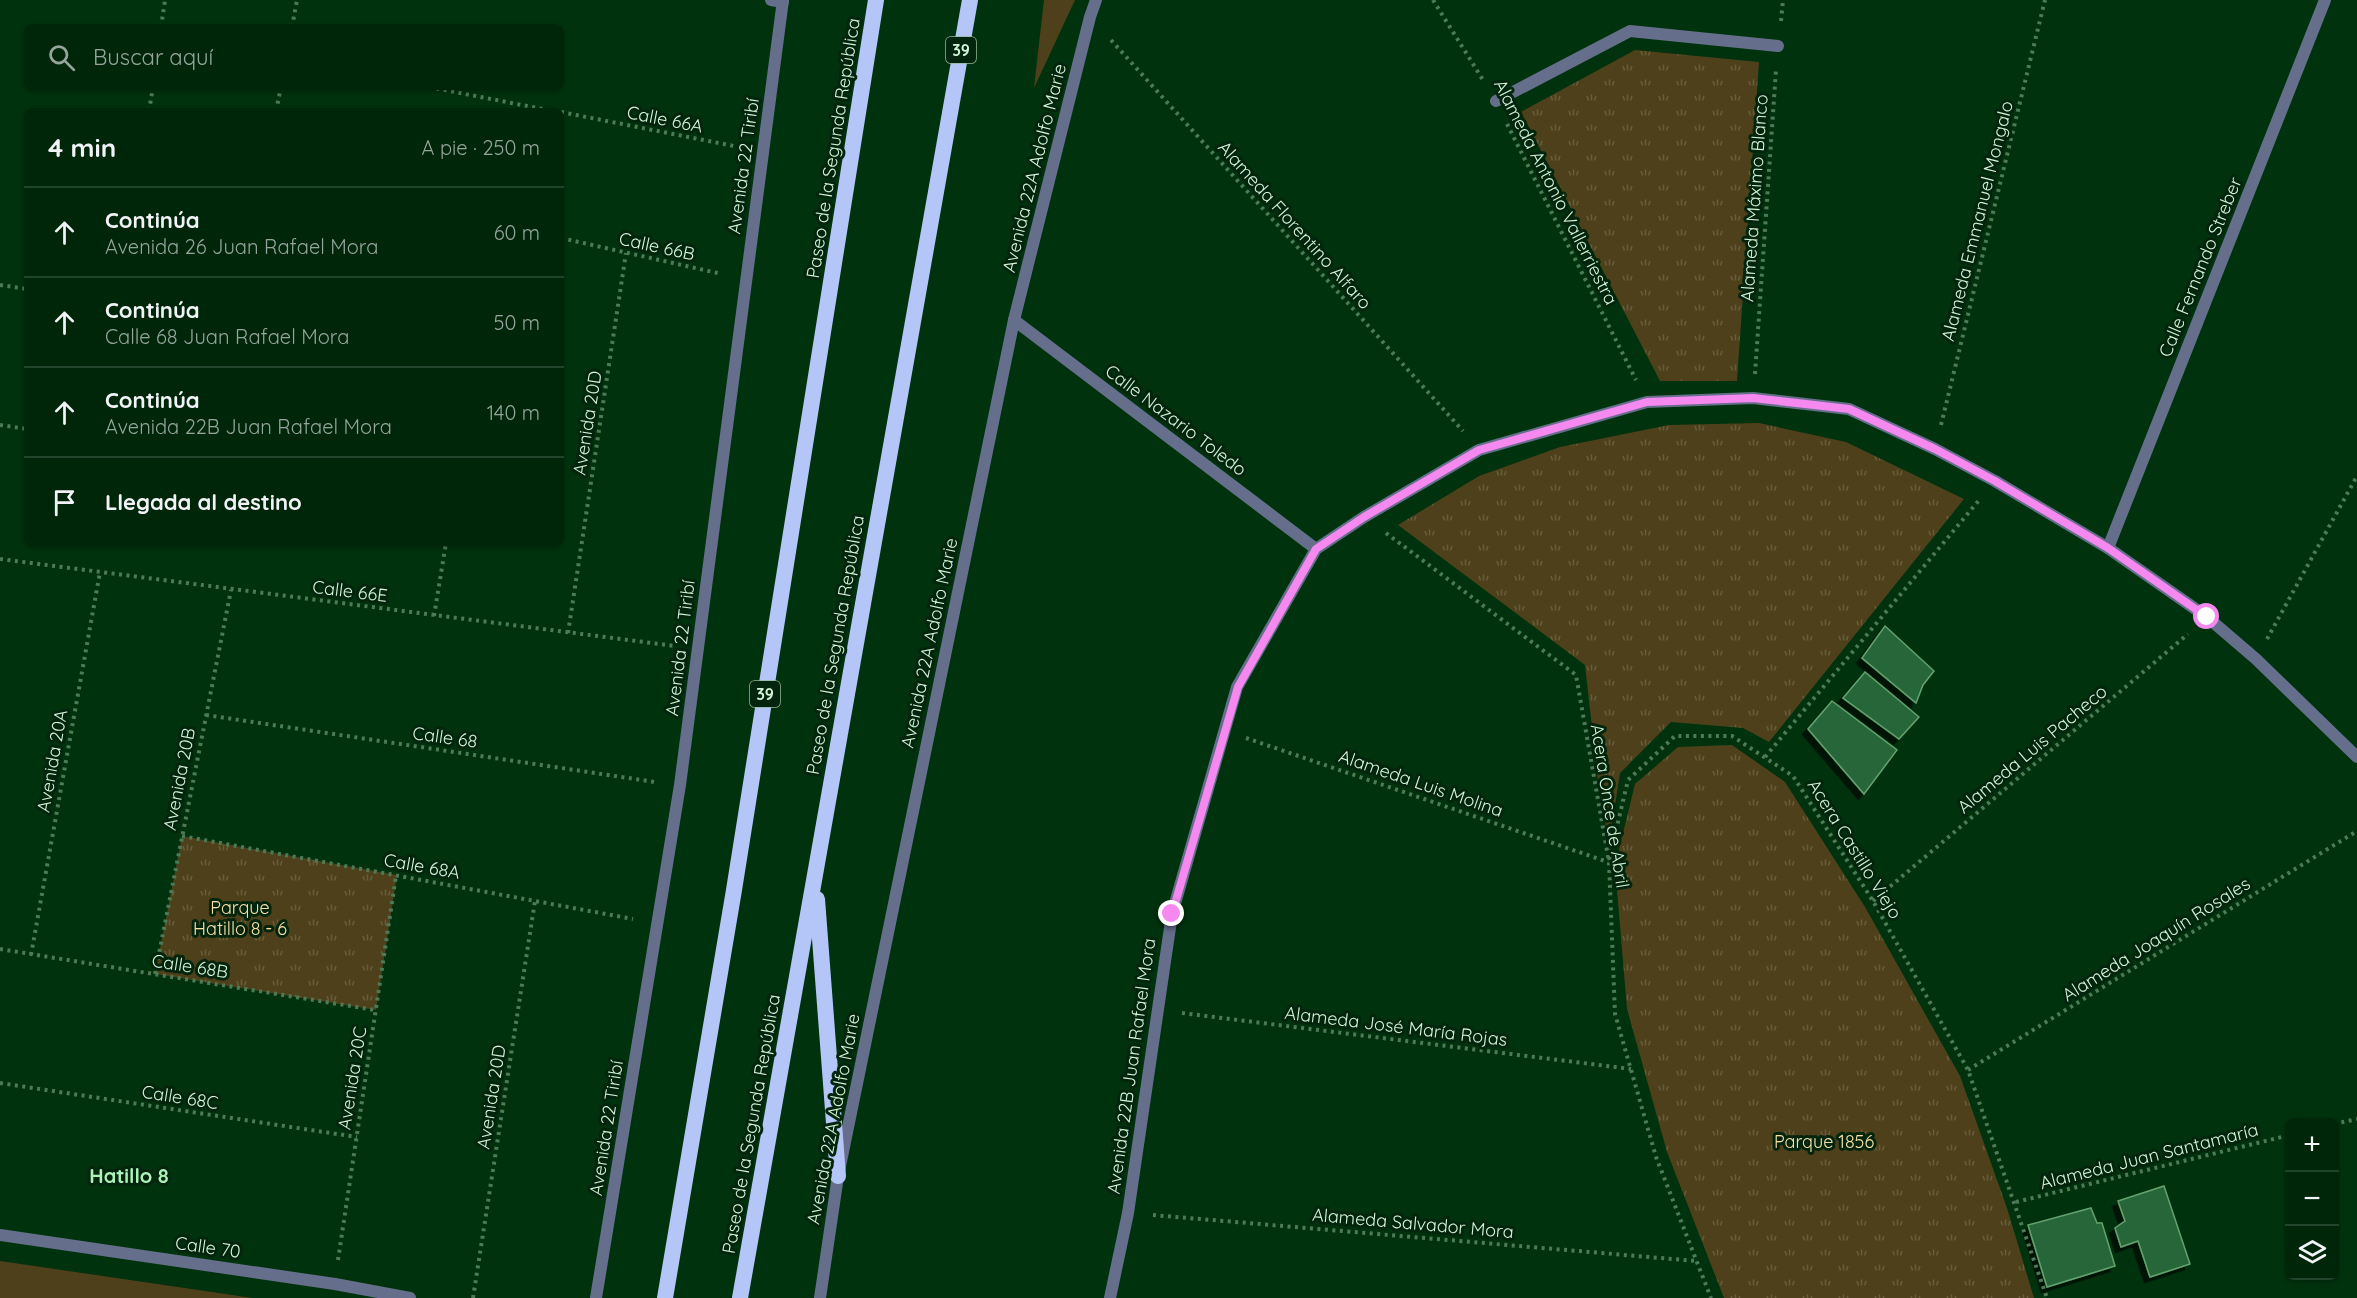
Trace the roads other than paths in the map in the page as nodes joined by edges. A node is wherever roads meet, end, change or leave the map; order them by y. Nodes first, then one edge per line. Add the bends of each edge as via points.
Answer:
1 (876, 0) edge
2 (970, 0) edge
3 (1096, 0) edge
4 (2325, 0) edge
5 (779, 1) edge
6 (1778, 46) road end
7 (1496, 101) road end
8 (1014, 320) junction
9 (2108, 548) junction
10 (1316, 549) junction
11 (2357, 757) edge
12 (814, 873) junction
13 (838, 1176) junction
14 (0, 1235) edge
15 (410, 1298) edge
16 (596, 1298) edge
17 (665, 1298) edge
18 (740, 1298) edge
19 (820, 1298) edge
20 (1110, 1298) edge

1 - 17 highway, Paseo de la Segunda República / 39
2 - 12 highway, Paseo de la Segunda República / 39
3 - 8 street, Avenida 22A Adolfo Marie
4 - 9 street, Calle Fernando Streber
5 - 16 street, Avenida 22 Tiribí via 747,279 680,785
6 - 7 street via 1630,31
8 - 10 street, Calle Nazario Toledo
8 - 13 street, Avenida 22A Adolfo Marie
9 - 10 street, Avenida 22B Juan Rafael Mora via 1995,481 1849,409 1753,398 1647,402 1479,450
9 - 11 street, Avenida 22B Juan Rafael Mora via 2207,617
10 - 20 street, Avenida 22B Juan Rafael Mora via 1238,687 1172,914 1128,1213
12 - 13 highway
12 - 18 highway, Paseo de la Segunda República / 39
13 - 19 street, Avenida 22A Adolfo Marie
14 - 15 street, Calle 70

